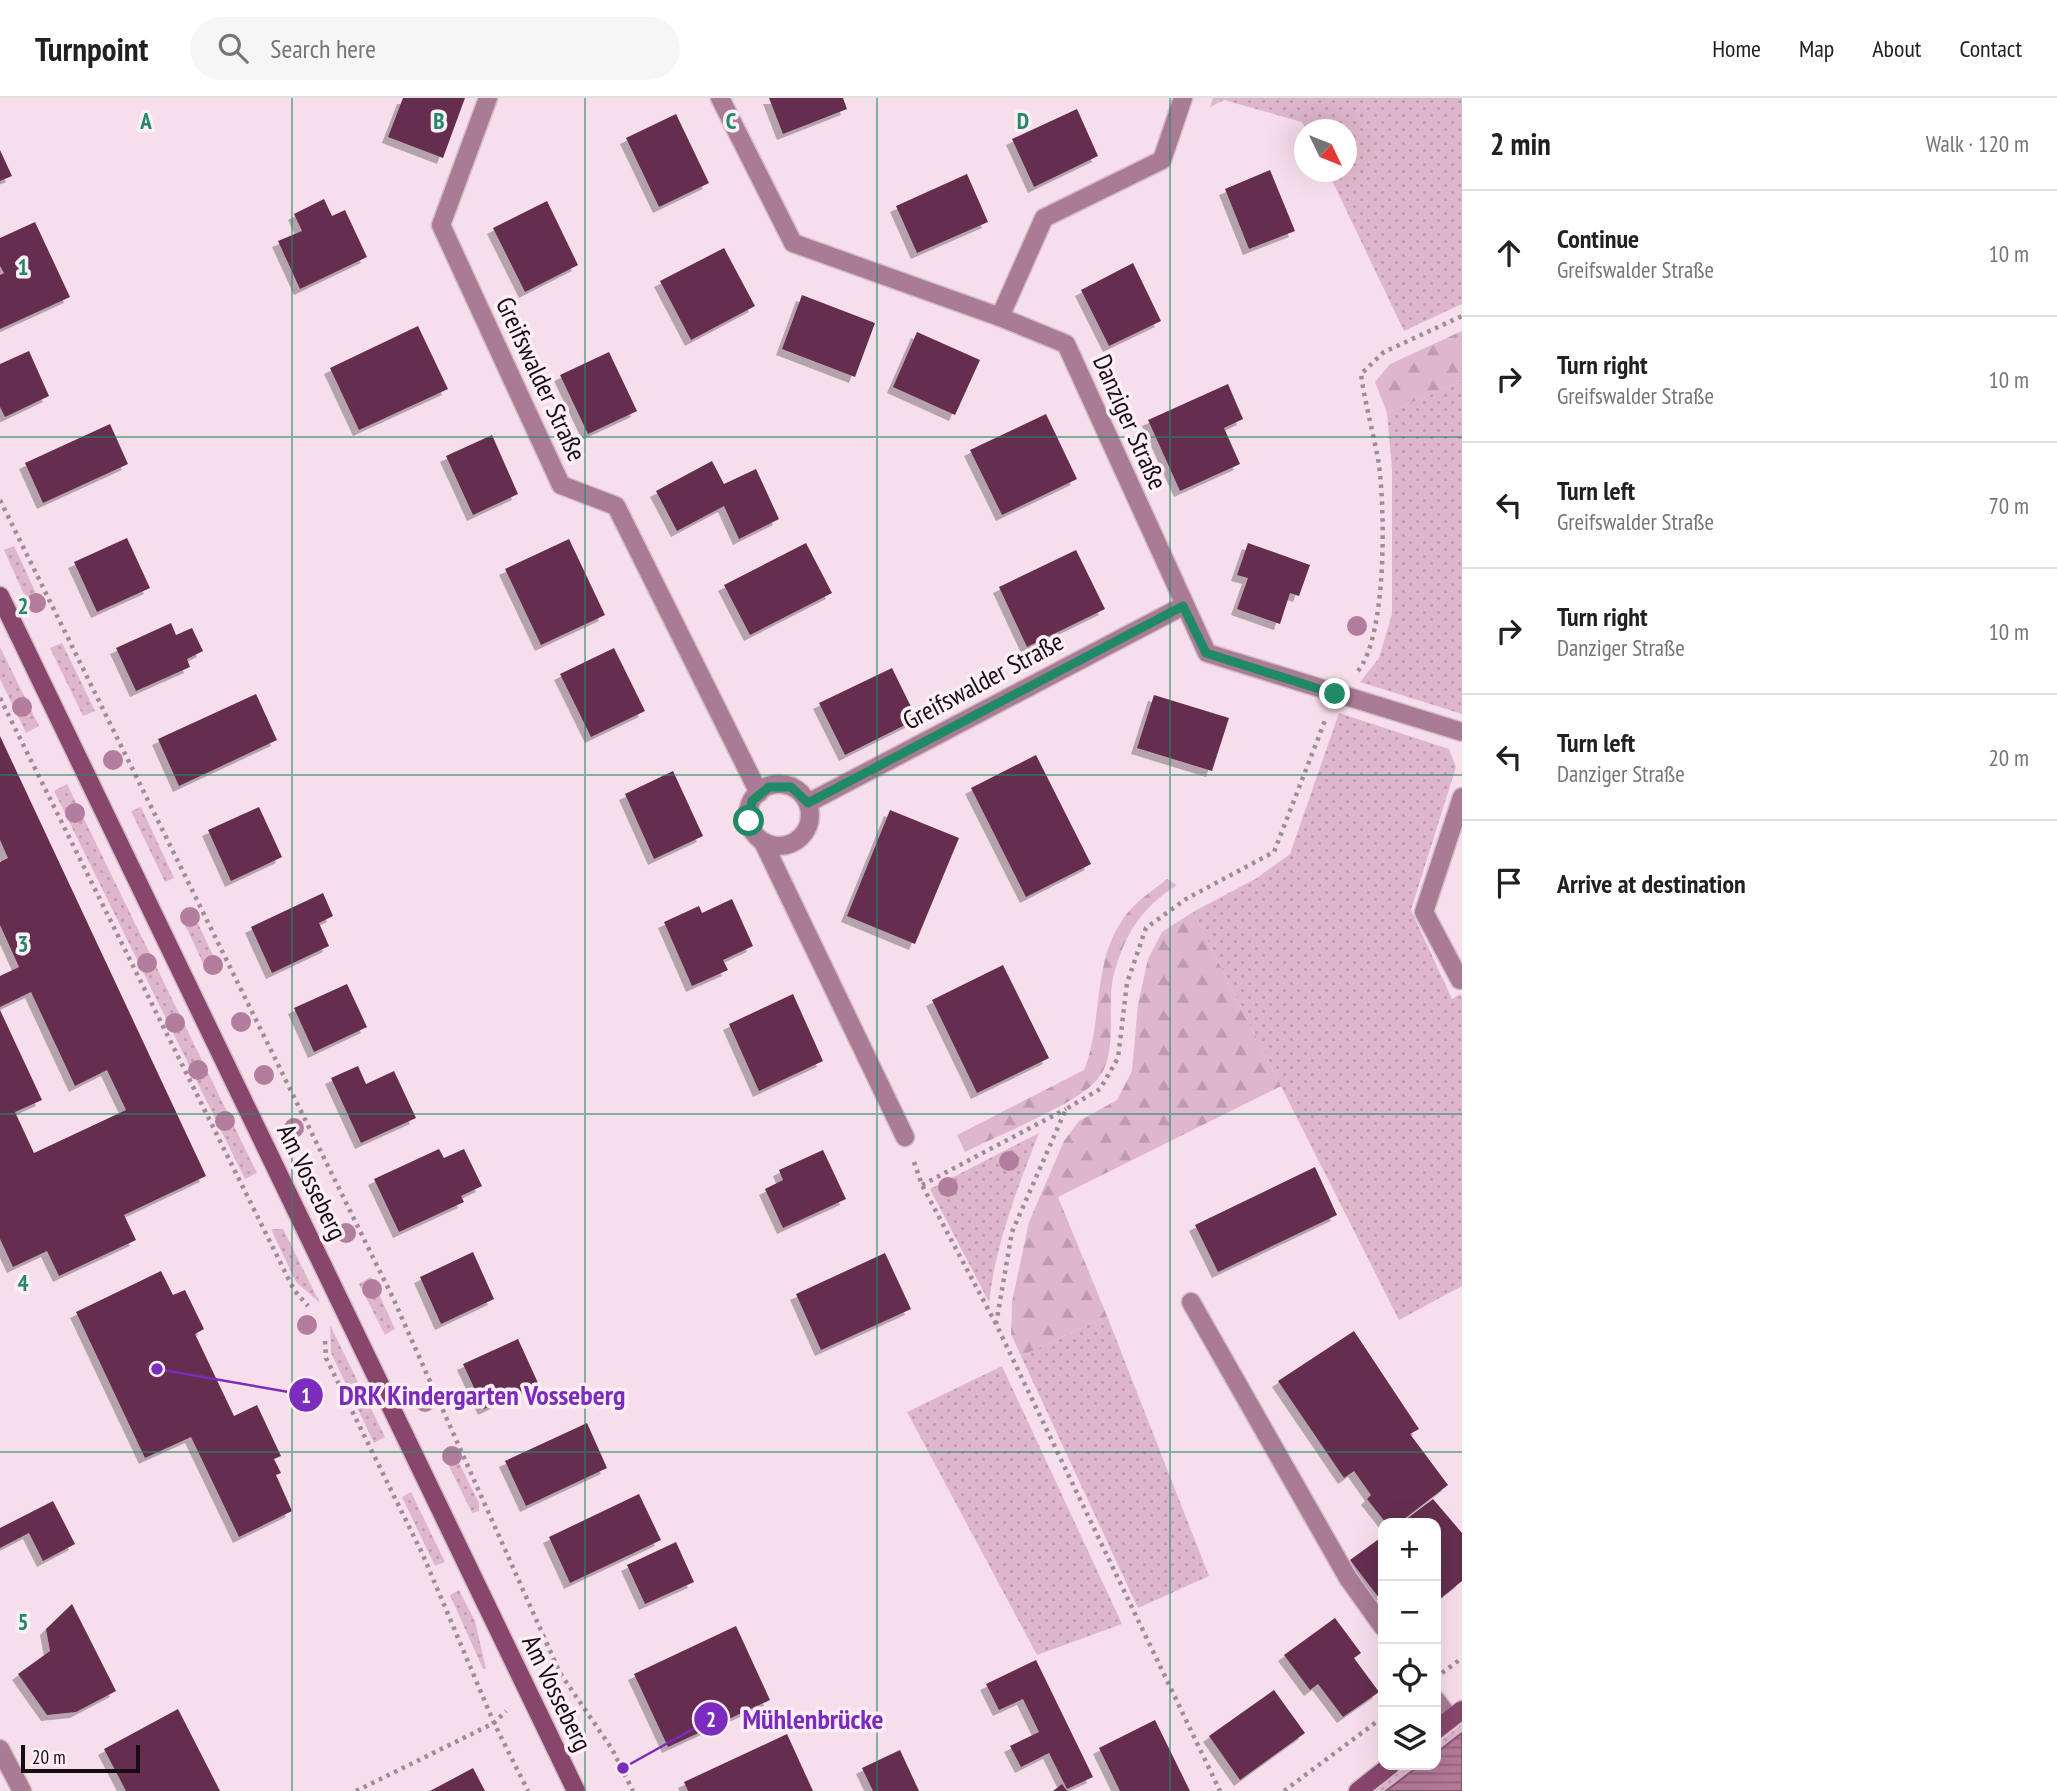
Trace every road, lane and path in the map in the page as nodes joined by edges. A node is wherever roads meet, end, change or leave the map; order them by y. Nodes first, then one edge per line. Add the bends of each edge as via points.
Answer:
1 (488, 98) edge
2 (720, 98) edge
3 (1183, 98) edge
4 (1462, 316) edge
5 (1000, 317) junction
6 (0, 500) edge
7 (0, 596) edge
8 (1183, 606) junction
9 (1335, 694) junction
10 (0, 698) edge
11 (1462, 732) edge
12 (759, 793) junction
13 (1462, 797) edge
14 (808, 803) junction
15 (763, 842) junction
16 (1460, 980) edge
17 (1066, 1109) junction
18 (905, 1137) joint
19 (922, 1185) junction
20 (1191, 1302) dead end
21 (311, 1310) dead end
22 (996, 1324) junction
23 (325, 1334) dead end
24 (1378, 1619) edge
25 (1462, 1658) edge
26 (1441, 1674) edge
27 (528, 1692) junction
28 (1378, 1721) edge
29 (494, 1723) junction
30 (0, 1749) edge
31 (1384, 1770) edge
32 (22, 1791) edge
33 (356, 1791) edge
34 (528, 1791) edge
35 (576, 1791) edge
36 (633, 1791) edge
37 (1220, 1791) edge
38 (1284, 1791) edge
39 (1357, 1791) edge

1 - 12 street, Greifswalder Straße via 441,225 561,485 616,506
2 - 5 street, Danziger Straße via 793,243
3 - 5 street via 1162,160 1044,218
4 - 9 path via 1384,352 1361,374 1384,513 1376,634 1361,668
5 - 8 street, Danziger Straße via 1066,344
6 - 36 path via 393,1298 560,1673 612,1749
7 - 27 street, Am Vosseberg
8 - 9 street, Danziger Straße via 1206,653
8 - 14 street, Greifswalder Straße
9 - 11 street, Danziger Straße
9 - 17 path via 1274,852 1186,899 1146,928 1127,983 1118,1058 1100,1089
10 - 21 path via 294,1290
12 - 14 street via 780,784 791,787
12 - 15 street via 748,810 752,831
13 - 16 street via 1424,912
14 - 15 street via 805,833 778,847
15 - 18 street
17 - 19 path
17 - 22 path via 1012,1232
18 - 19 path
19 - 22 path
20 - 24 street via 1348,1577
22 - 37 path
23 - 29 path via 326,1357 423,1555
25 - 26 path
27 - 29 path
27 - 35 street, Am Vosseberg
28 - 38 path
29 - 33 path
29 - 34 path
30 - 32 street
31 - 39 street

